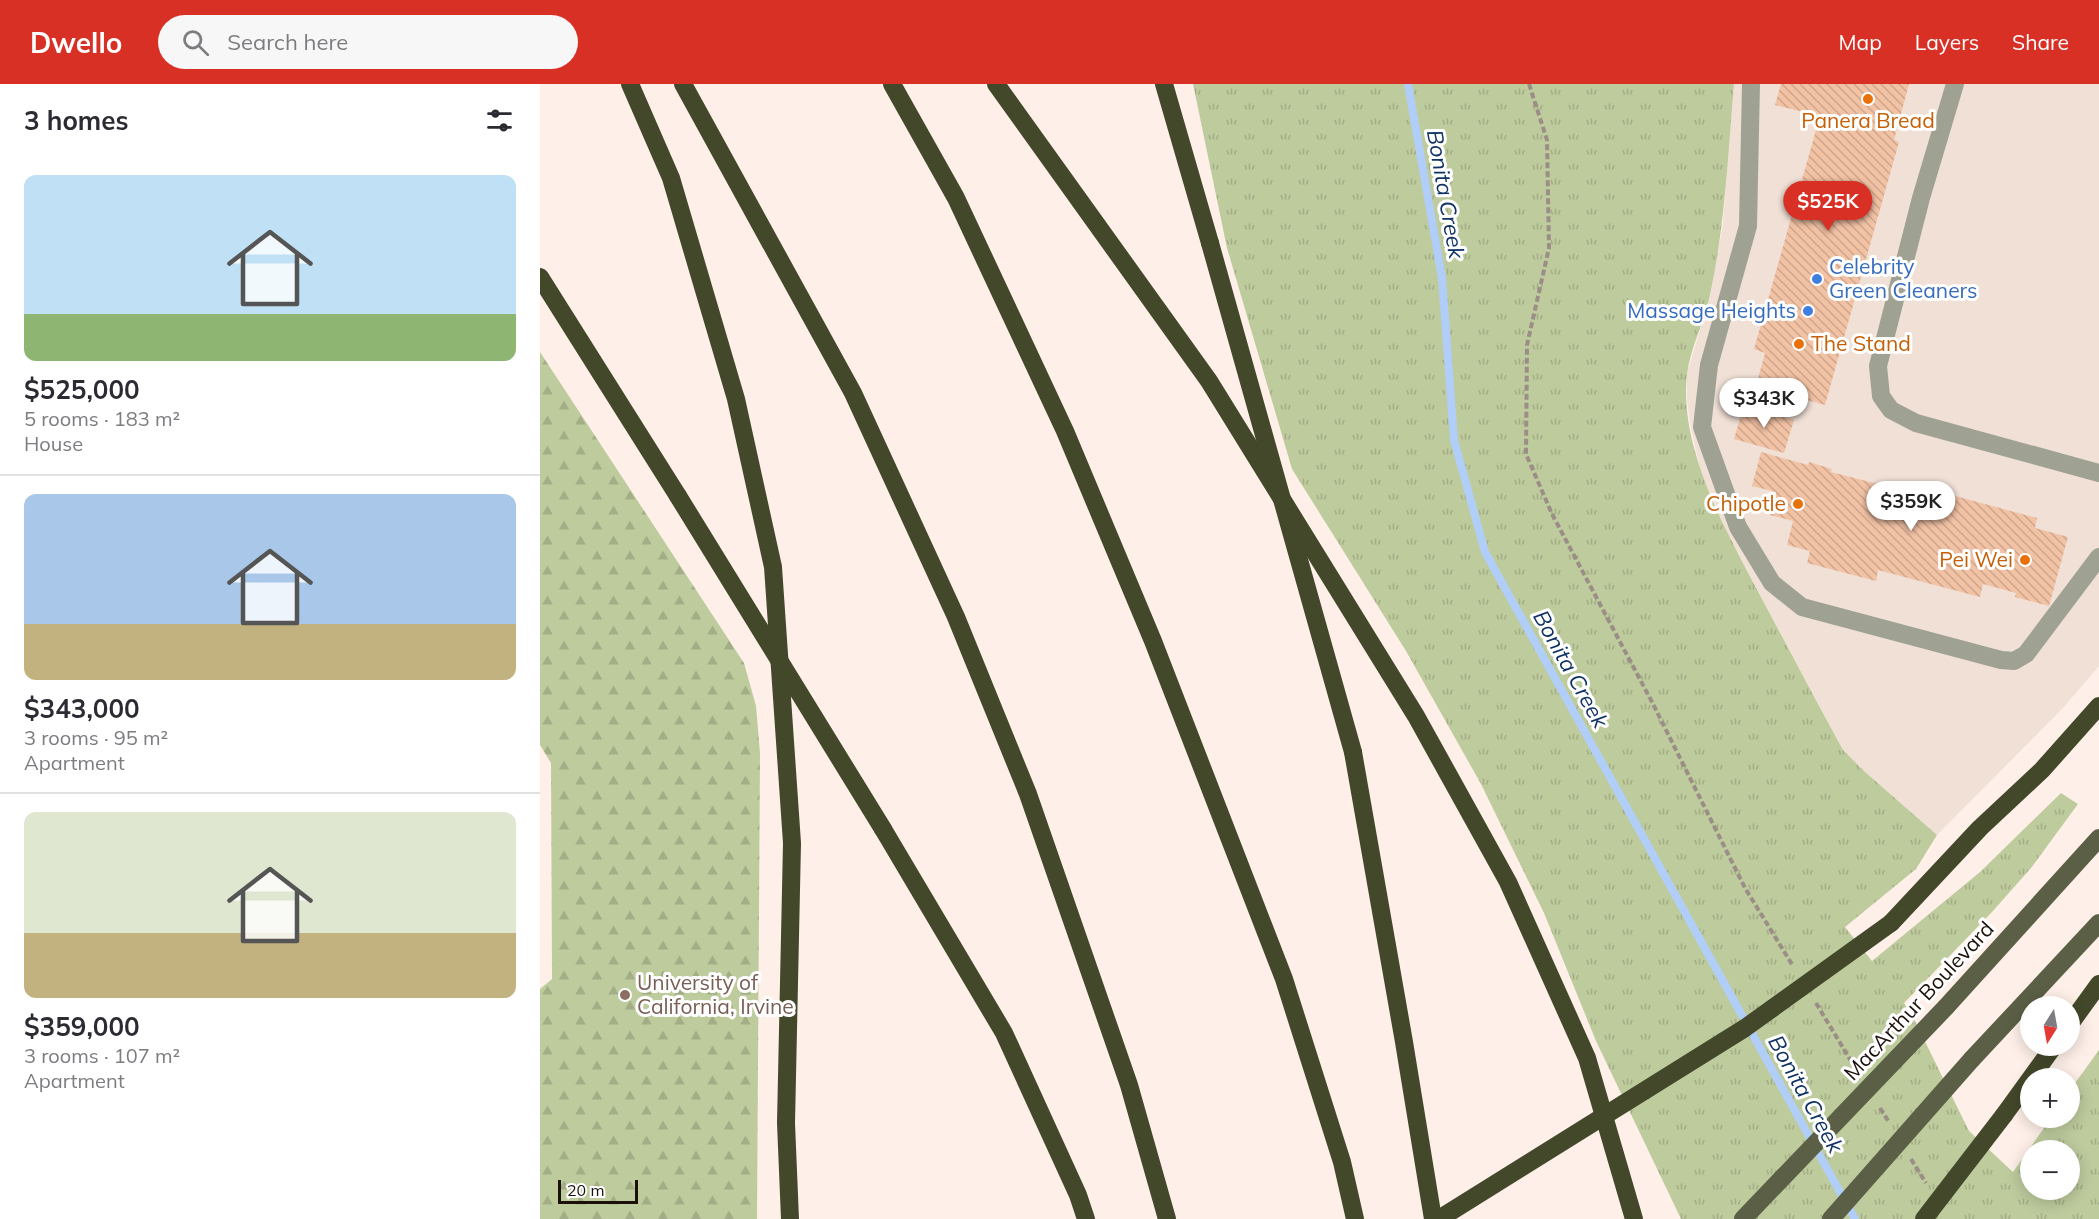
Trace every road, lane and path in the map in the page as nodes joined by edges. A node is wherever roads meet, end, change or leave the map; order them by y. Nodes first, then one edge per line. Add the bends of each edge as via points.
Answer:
1 (630, 84) edge
2 (683, 84) edge
3 (892, 84) edge
4 (996, 84) edge
5 (1164, 84) edge
6 (1528, 84) edge
7 (1751, 84) edge
8 (1955, 84) edge
9 (540, 277) edge
10 (2099, 473) edge
11 (2099, 557) edge
12 (2099, 706) edge
13 (2099, 838) edge
14 (2099, 923) edge
15 (1794, 968) dead end
16 (2099, 984) edge
17 (1813, 999) dead end
18 (2080, 1010) edge
19 (2047, 1056) edge
20 (1862, 1079) dead end
21 (1875, 1099) dead end
22 (1893, 1129) dead end
23 (1905, 1149) dead end
24 (1930, 1189) dead end
25 (790, 1219) edge
26 (1086, 1219) edge
27 (1167, 1219) edge
28 (1355, 1219) edge
29 (1433, 1219) edge
30 (1439, 1219) edge
31 (1634, 1219) edge
32 (1743, 1219) edge
33 (1830, 1219) edge
34 (1924, 1219) edge

1 - 25 highway via 671,178 733,388 773,567 792,843 786,1123
2 - 27 highway via 853,393 956,617 1028,794 1129,1085
3 - 28 highway via 956,198 1006,304 1065,431 1152,641 1284,979 1342,1162
4 - 31 highway via 1209,381 1416,716 1508,882 1587,1058
5 - 29 highway, bridge via 1353,752
6 - 15 path via 1547,140 1549,248 1527,345 1526,454 1552,514 1745,888
7 - 11 lane via 1748,226 1709,365 1702,427 1738,527 1772,583 1802,607 2014,661 2026,654
8 - 10 lane via 1878,366 1881,396 1890,410 1916,423
9 - 26 highway, bridge via 883,829 1004,1033
12 - 30 highway, bridge via 2042,770 1980,828 1891,923 1746,1028
13 - 32 main road, MacArthur Boulevard, bridge via 1946,1007
14 - 33 main road, bridge
16 - 18 highway
17 - 20 path
19 - 34 highway, bridge
21 - 22 path
23 - 24 path

